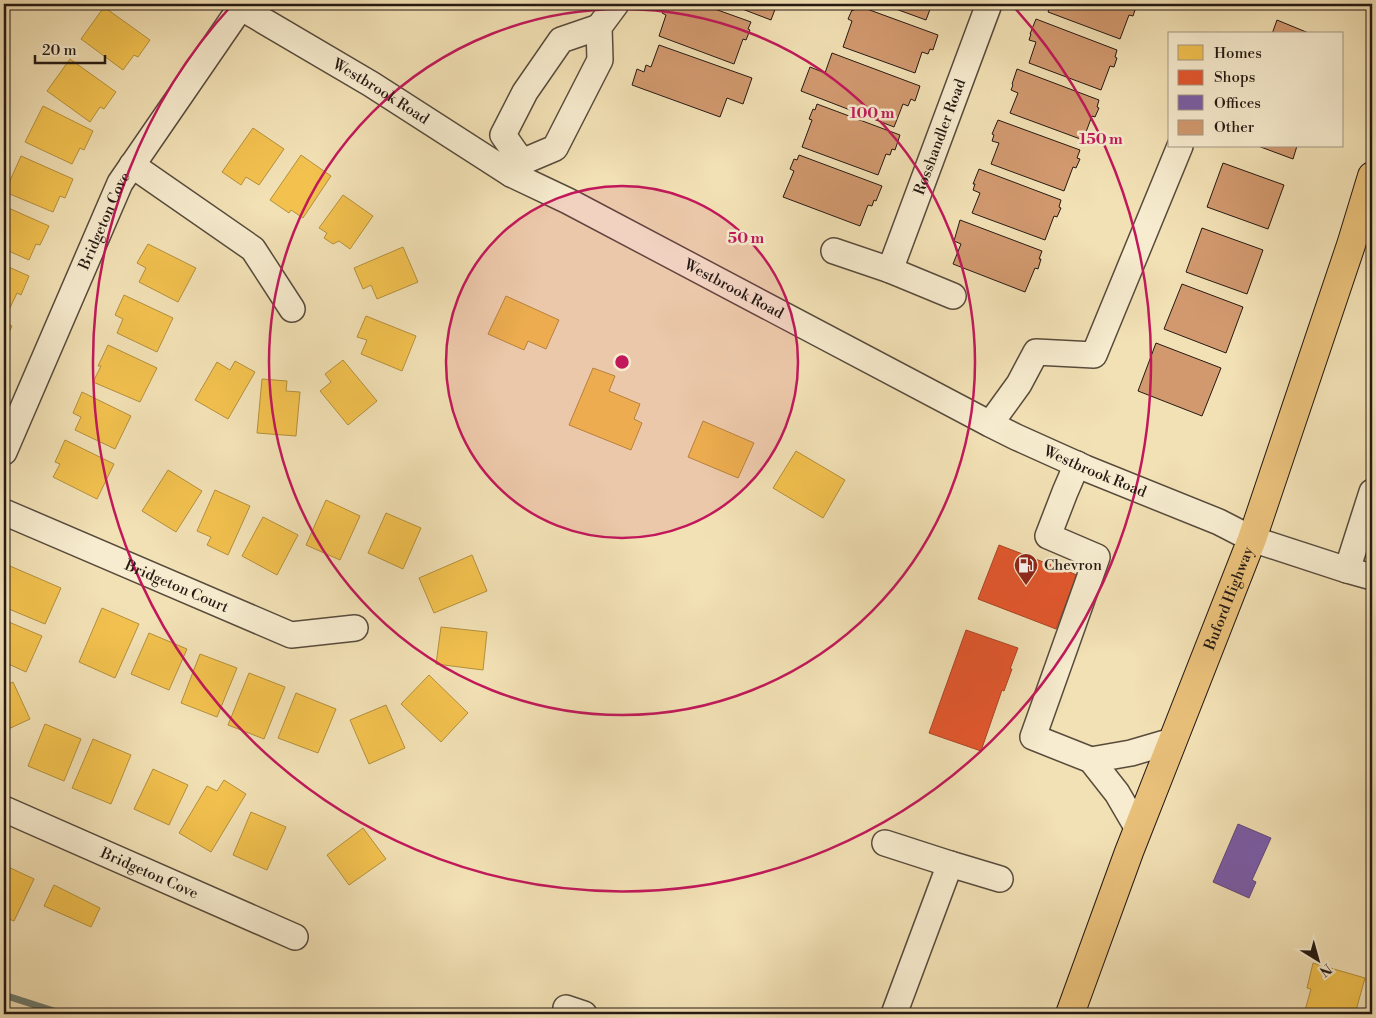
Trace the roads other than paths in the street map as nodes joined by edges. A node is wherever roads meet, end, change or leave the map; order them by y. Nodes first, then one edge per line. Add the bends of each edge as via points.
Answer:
1 (616, 4) edge
2 (990, 4) edge
3 (240, 5) edge
4 (599, 27) junction
5 (1179, 148) edge
6 (132, 165) junction
7 (517, 168) junction
8 (1372, 176) edge
9 (834, 251) dead end
10 (890, 270) junction
11 (953, 296) dead end
12 (292, 309) dead end
13 (990, 424) junction
14 (4, 452) edge
15 (1077, 464) junction
16 (1372, 492) edge
17 (4, 512) edge
18 (1252, 539) junction
19 (1347, 570) junction
20 (1372, 578) edge
21 (355, 628) dead end
22 (1172, 741) junction
23 (1091, 760) junction
24 (4, 809) edge
25 (1138, 829) junction
26 (884, 843) dead end
27 (950, 864) junction
28 (1000, 878) dead end
29 (295, 937) dead end
30 (894, 1014) edge
31 (1070, 1014) edge

1 - 4 street
2 - 10 street, Rosshandler Road
3 - 6 street, Bridgeton Cove
3 - 7 street, Westbrook Road
4 - 7 street via 600,60 555,148
4 - 7 street via 561,40 525,92 503,135
5 - 13 street via 1094,356 1036,352 1019,384
6 - 12 street via 252,249
6 - 14 street, Bridgeton Cove via 120,183
7 - 13 street, Westbrook Road via 568,202
8 - 18 main road, Buford Highway via 1352,245
9 - 10 street
10 - 11 street
13 - 15 street, Westbrook Road
15 - 18 street, Westbrook Road via 1219,522
15 - 23 street via 1048,536 1097,557 1033,737
16 - 19 street
17 - 21 street, Bridgeton Court via 291,635
18 - 19 street, Westbrook Road
18 - 22 main road, Buford Highway
19 - 20 street, Westbrook Road
22 - 23 street
22 - 25 main road, Buford Highway
23 - 25 street via 1117,793
24 - 29 street, Bridgeton Cove
25 - 31 main road, Buford Highway
26 - 27 street
27 - 28 street
27 - 30 street

